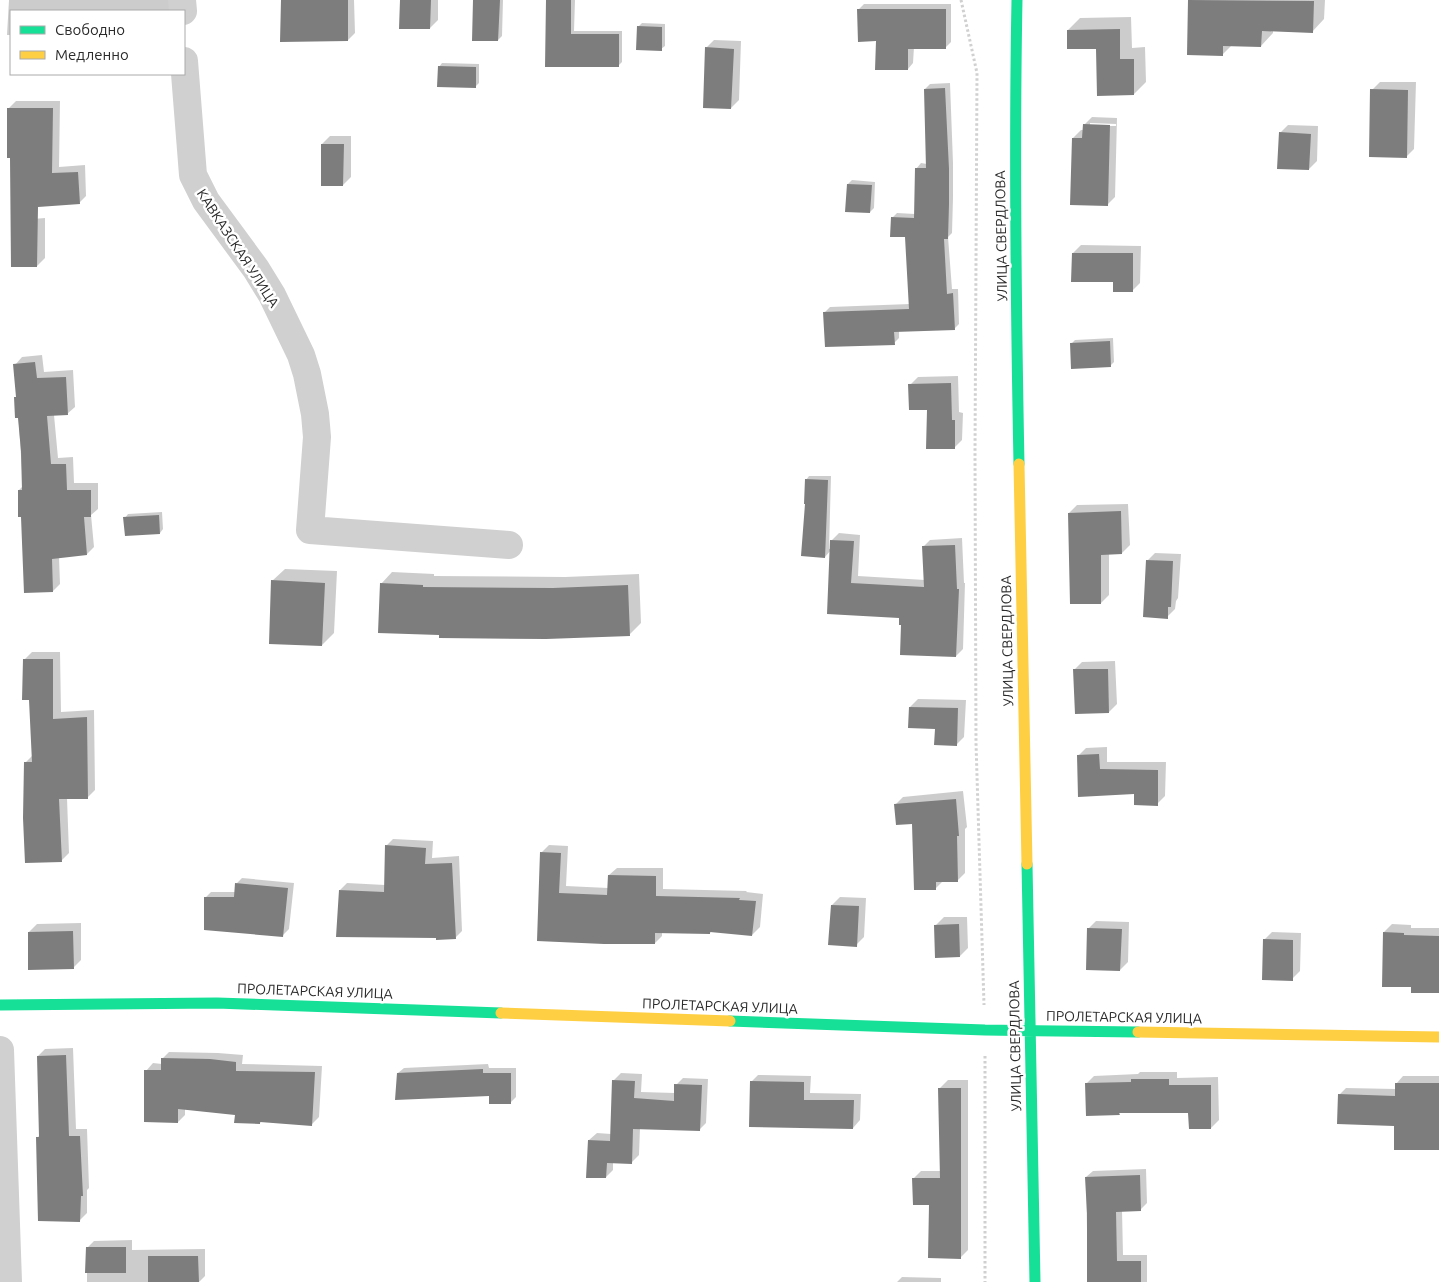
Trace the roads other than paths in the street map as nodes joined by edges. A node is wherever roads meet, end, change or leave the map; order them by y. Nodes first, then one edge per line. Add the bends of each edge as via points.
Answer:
1 (1017, 0) edge
2 (185, 73) edge
3 (509, 545) dead end
4 (0, 1005) edge
5 (1029, 1031) junction
6 (1439, 1037) edge
7 (0, 1050) edge
8 (8, 1282) edge
9 (1035, 1282) edge

1 - 5 street, УЛИЦА СВЕРДЛОВА via 1015,192
2 - 3 street, КАВКАЗСКАЯ УЛИЦА via 193,175 206,202 272,295 307,374 316,437 310,530
4 - 5 street, ПРОЛЕТАРСКАЯ УЛИЦА via 226,1003
5 - 6 street, ПРОЛЕТАРСКАЯ УЛИЦА
5 - 9 street, УЛИЦА СВЕРДЛОВА
7 - 8 street

